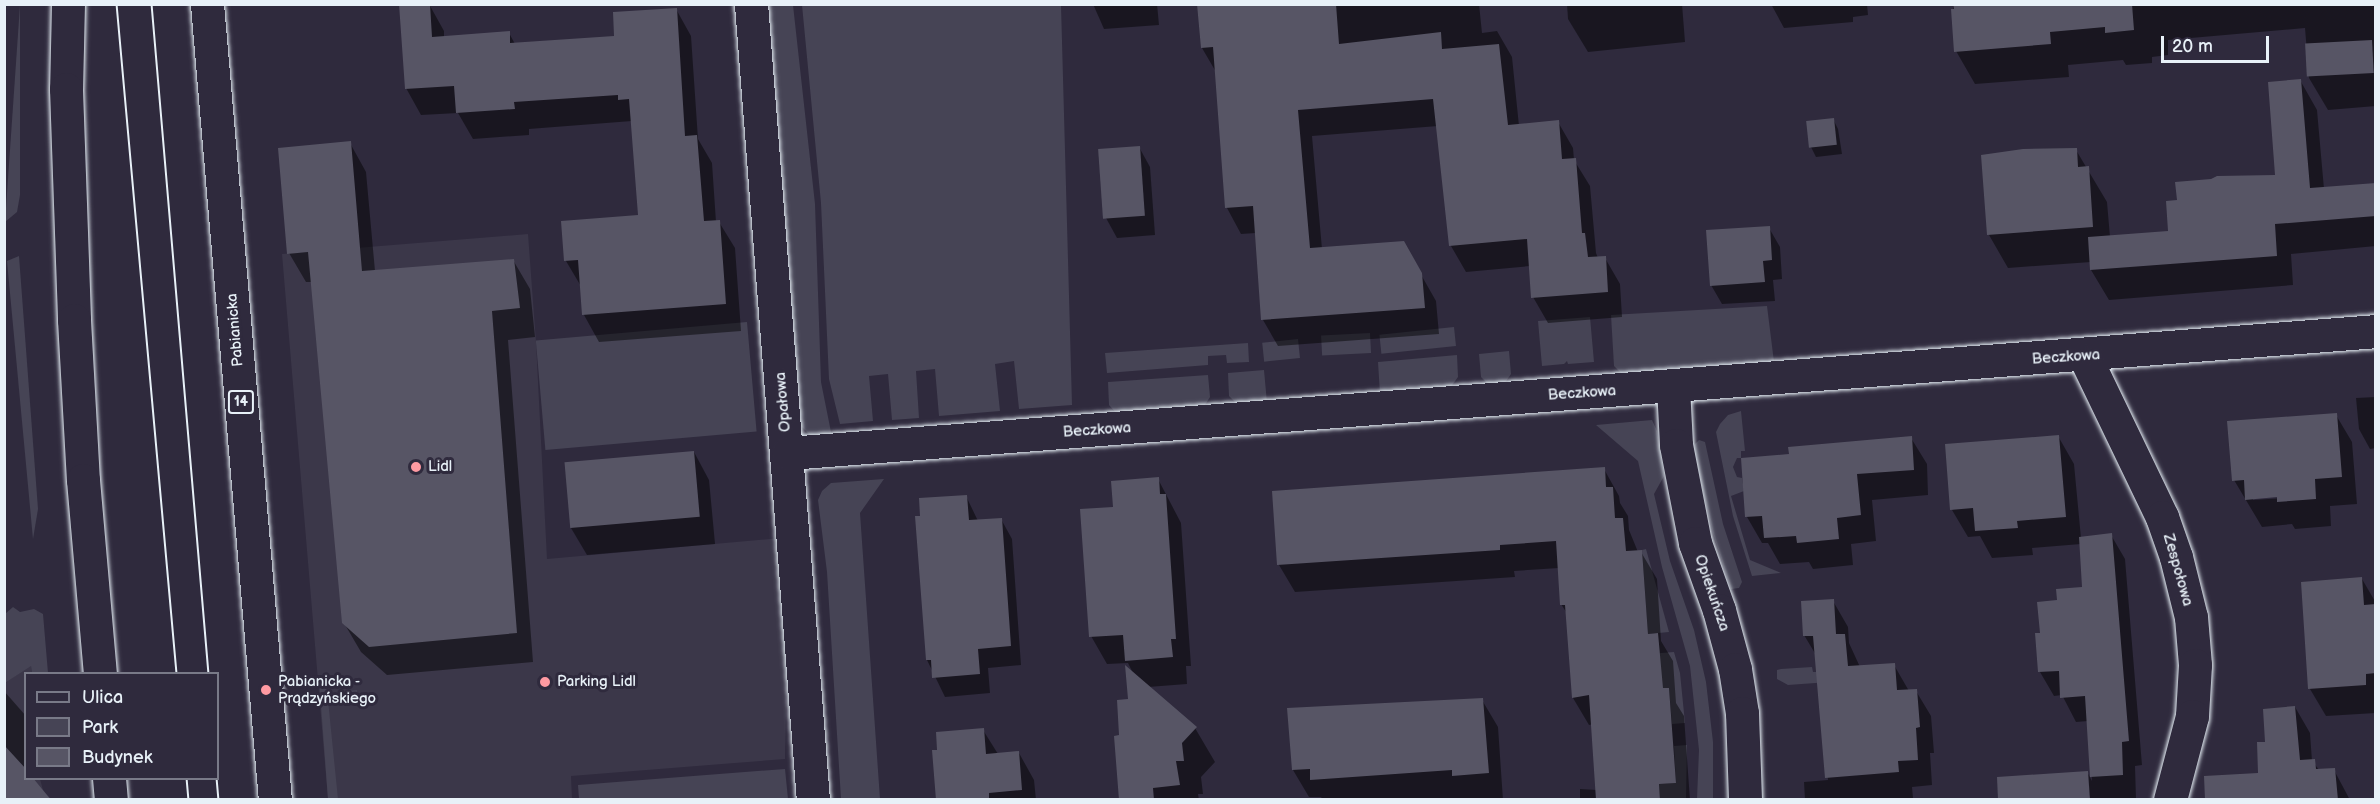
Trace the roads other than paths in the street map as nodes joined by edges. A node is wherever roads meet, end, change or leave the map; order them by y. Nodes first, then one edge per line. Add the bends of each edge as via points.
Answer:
1 (68, 4) edge
2 (207, 4) edge
3 (751, 4) edge
4 (2376, 331) edge
5 (2084, 356) junction
6 (1673, 387) junction
7 (788, 453) junction
8 (100, 672) edge
9 (109, 780) edge
10 (111, 800) edge
11 (275, 800) edge
12 (813, 800) edge
13 (1745, 800) edge
14 (2170, 800) edge

1 - 8 street via 66,89 74,321
2 - 11 street, Pabianicka / 14
3 - 7 street, Opałowa
4 - 5 street, Beczkowa
5 - 6 street, Beczkowa
5 - 14 street, Zespołowa via 2162,517 2191,617 2195,665 2192,716
6 - 7 street, Beczkowa
6 - 13 street, Opiekuńcza via 1676,445 1695,543 1719,610 1737,679
7 - 12 street, Opałowa
9 - 10 street

